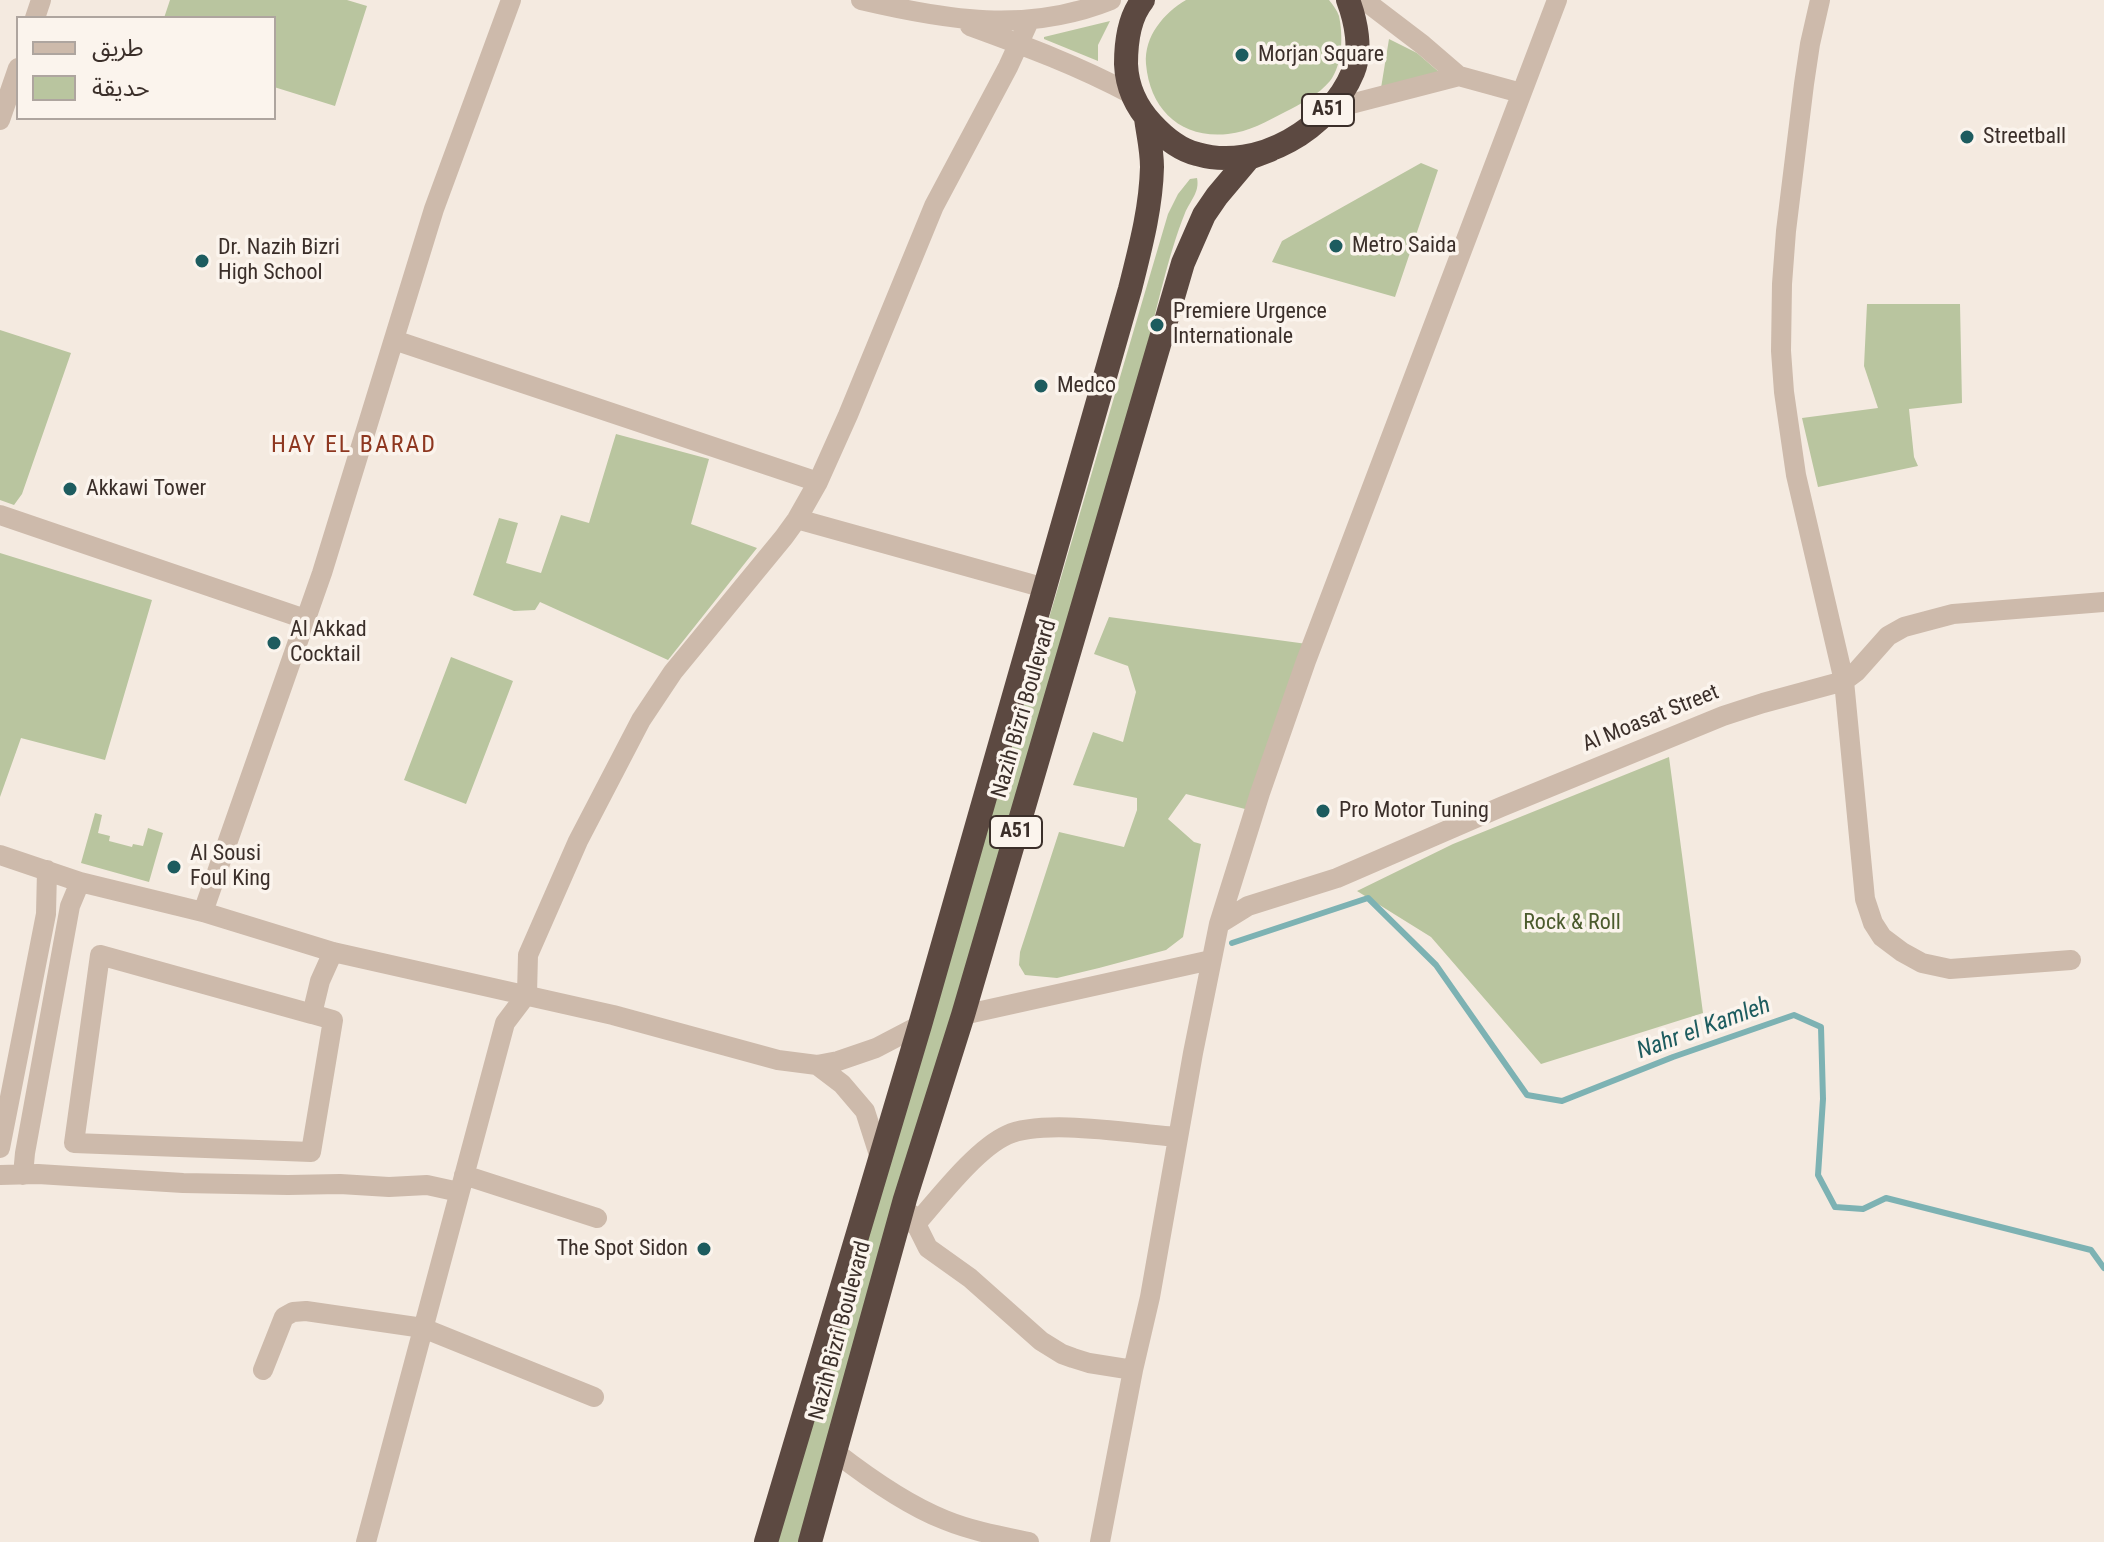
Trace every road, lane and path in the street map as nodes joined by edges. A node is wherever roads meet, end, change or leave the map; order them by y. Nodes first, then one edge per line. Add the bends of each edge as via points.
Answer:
1 (511, 0) edge
2 (861, 0) edge
3 (1111, 0) edge
4 (1143, 0) edge
5 (1348, 0) edge
6 (1364, 0) edge
7 (1557, 0) edge
8 (1820, 0) edge
9 (947, 18) junction
10 (1029, 21) junction
11 (1020, 44) junction
12 (16, 74) edge
13 (1459, 76) junction
14 (1521, 93) junction
15 (1131, 94) junction
16 (1146, 118) junction
17 (1321, 119) junction
18 (0, 120) edge
19 (1270, 150) junction
20 (394, 340) junction
21 (818, 482) junction
22 (0, 515) edge
23 (797, 519) junction
24 (1045, 588) junction
25 (2104, 602) edge
26 (305, 619) junction
27 (1844, 681) junction
28 (0, 855) edge
29 (47, 870) junction
30 (80, 882) junction
31 (203, 912) junction
32 (1219, 924) junction
33 (333, 952) junction
34 (1211, 960) junction
35 (2071, 960) dead end
36 (527, 994) junction
37 (312, 1014) junction
38 (963, 1015) junction
39 (920, 1025) junction
40 (817, 1065) junction
41 (1178, 1137) junction
42 (0, 1148) edge
43 (881, 1161) junction
44 (0, 1175) edge
45 (23, 1175) junction
46 (462, 1184) junction
47 (905, 1199) junction
48 (597, 1218) dead end
49 (915, 1225) junction
50 (423, 1328) junction
51 (263, 1370) dead end
52 (1133, 1370) junction
53 (594, 1397) dead end
54 (835, 1452) junction
55 (366, 1542) edge
56 (766, 1542) edge
57 (810, 1542) edge
58 (1029, 1542) edge
59 (1100, 1542) edge

1 - 20 street via 434,209
2 - 9 street
3 - 10 street
4 - 15 highway, A51 via 1129,28 1126,76
5 - 17 highway, A51 via 1356,28 1354,70
6 - 13 street
7 - 14 street
8 - 27 street via 1786,231 1781,351 1796,475
9 - 10 street
9 - 11 street
10 - 11 street
11 - 15 street
11 - 21 street via 934,206
12 - 18 street
13 - 14 street
13 - 17 street via 1343,106
14 - 32 street via 1306,661
15 - 16 highway, A51
16 - 19 highway, A51 via 1178,146 1198,155
16 - 24 highway, Nazih Bizri Boulevard / A51 via 1152,166 1141,248
17 - 19 highway, A51
19 - 38 highway, Nazih Bizri Boulevard / A51 via 1249,158 1217,196 1183,263
20 - 21 street
20 - 26 street
21 - 23 street
22 - 26 street
23 - 24 street
23 - 36 street via 673,672 641,720 578,841 528,955
24 - 39 highway, Nazih Bizri Boulevard / A51
25 - 27 street, Al Moasat Street via 1953,614 1919,622 1888,636
26 - 31 street
27 - 32 street, Al Moasat Street via 1723,716 1337,878 1248,906
27 - 35 street via 1865,899 1882,937 1922,963 1950,969
28 - 29 street
29 - 30 street
29 - 42 street via 46,914
30 - 31 street
30 - 45 street via 70,906
31 - 33 street
32 - 34 street
33 - 36 street
33 - 37 street
34 - 38 street
34 - 41 street
36 - 40 street via 778,1060
36 - 46 street via 505,1023
37 - 37 street via 100,955 74,1143 311,1152 333,1020
38 - 47 highway, Nazih Bizri Boulevard / A51
39 - 40 street via 876,1048
39 - 43 highway, Nazih Bizri Boulevard / A51
40 - 43 street via 865,1111
41 - 49 street via 1064,1127 1006,1135 976,1157
41 - 52 street
43 - 56 highway, Nazih Bizri Boulevard / A51
44 - 45 street
45 - 46 street via 183,1183
46 - 48 street
46 - 50 street
47 - 49 street
47 - 54 highway, Nazih Bizri Boulevard / A51
49 - 52 street via 928,1248 1041,1341 1073,1358
50 - 51 street via 293,1312 284,1317
50 - 53 street
50 - 55 street
52 - 59 street
54 - 57 highway, Nazih Bizri Boulevard / A51
54 - 58 street via 943,1519

